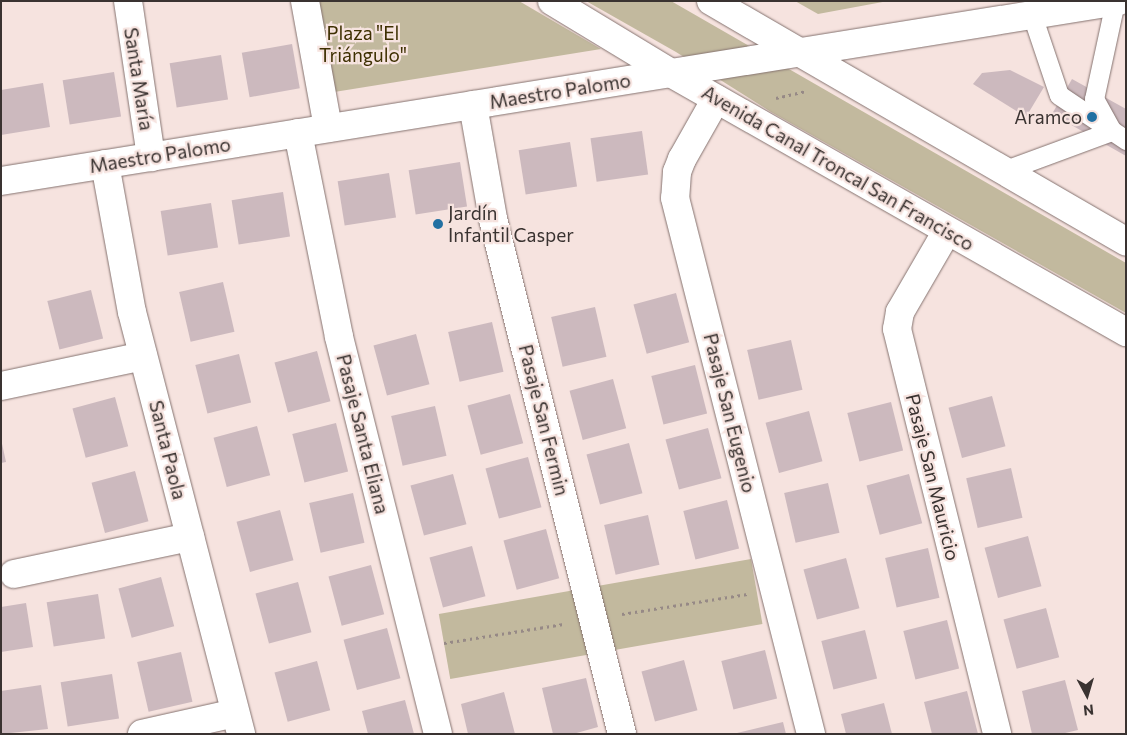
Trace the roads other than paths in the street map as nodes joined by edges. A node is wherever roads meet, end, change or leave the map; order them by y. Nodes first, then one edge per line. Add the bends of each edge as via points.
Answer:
1 (128, 1) edge
2 (305, 1) edge
3 (552, 1) edge
4 (711, 1) edge
5 (1118, 1) edge
6 (1114, 2) edge
7 (1032, 15) junction
8 (798, 53) junction
9 (671, 73) junction
10 (716, 99) junction
11 (473, 105) junction
12 (328, 128) junction
13 (298, 133) junction
14 (1119, 135) edge
15 (151, 156) junction
16 (105, 164) junction
17 (1003, 171) junction
18 (1, 181) edge
19 (947, 230) junction
20 (1126, 242) edge
21 (1126, 332) edge
22 (144, 356) junction
23 (1, 386) edge
24 (190, 536) junction
25 (14, 574) dead end
26 (238, 723) edge
27 (142, 734) edge
28 (438, 734) edge
29 (622, 734) edge
30 (812, 734) edge
31 (998, 734) edge

1 - 15 street, Santa María
2 - 12 street
3 - 9 street, Avenida Canal Troncal San Francisco
4 - 8 street
5 - 6 street, Maestro Palomo
6 - 7 street, Maestro Palomo
6 - 14 lane via 1094,99
7 - 8 street, Maestro Palomo
7 - 14 lane via 1060,96
8 - 9 street, Maestro Palomo
8 - 17 street
9 - 10 street, Avenida Canal Troncal San Francisco
9 - 11 street, Maestro Palomo
10 - 19 street, Avenida Canal Troncal San Francisco
10 - 30 street, Pasaje San Eugenio via 682,159 677,172 675,198
11 - 12 street, Maestro Palomo
11 - 29 street, Pasaje San Fermin via 493,219
12 - 13 street, Maestro Palomo
13 - 15 street, Maestro Palomo
13 - 28 street, Pasaje Santa Eliana via 339,337
14 - 17 lane via 1083,140
15 - 16 street, Maestro Palomo
16 - 18 street, Maestro Palomo
16 - 22 street, Santa Paola via 121,260
17 - 20 street
19 - 21 street, Avenida Canal Troncal San Francisco
19 - 31 street, Pasaje San Mauricio via 904,304 897,329
22 - 23 street
22 - 24 street, Santa Paola
24 - 25 street
24 - 26 street, Santa Paola
26 - 27 street

